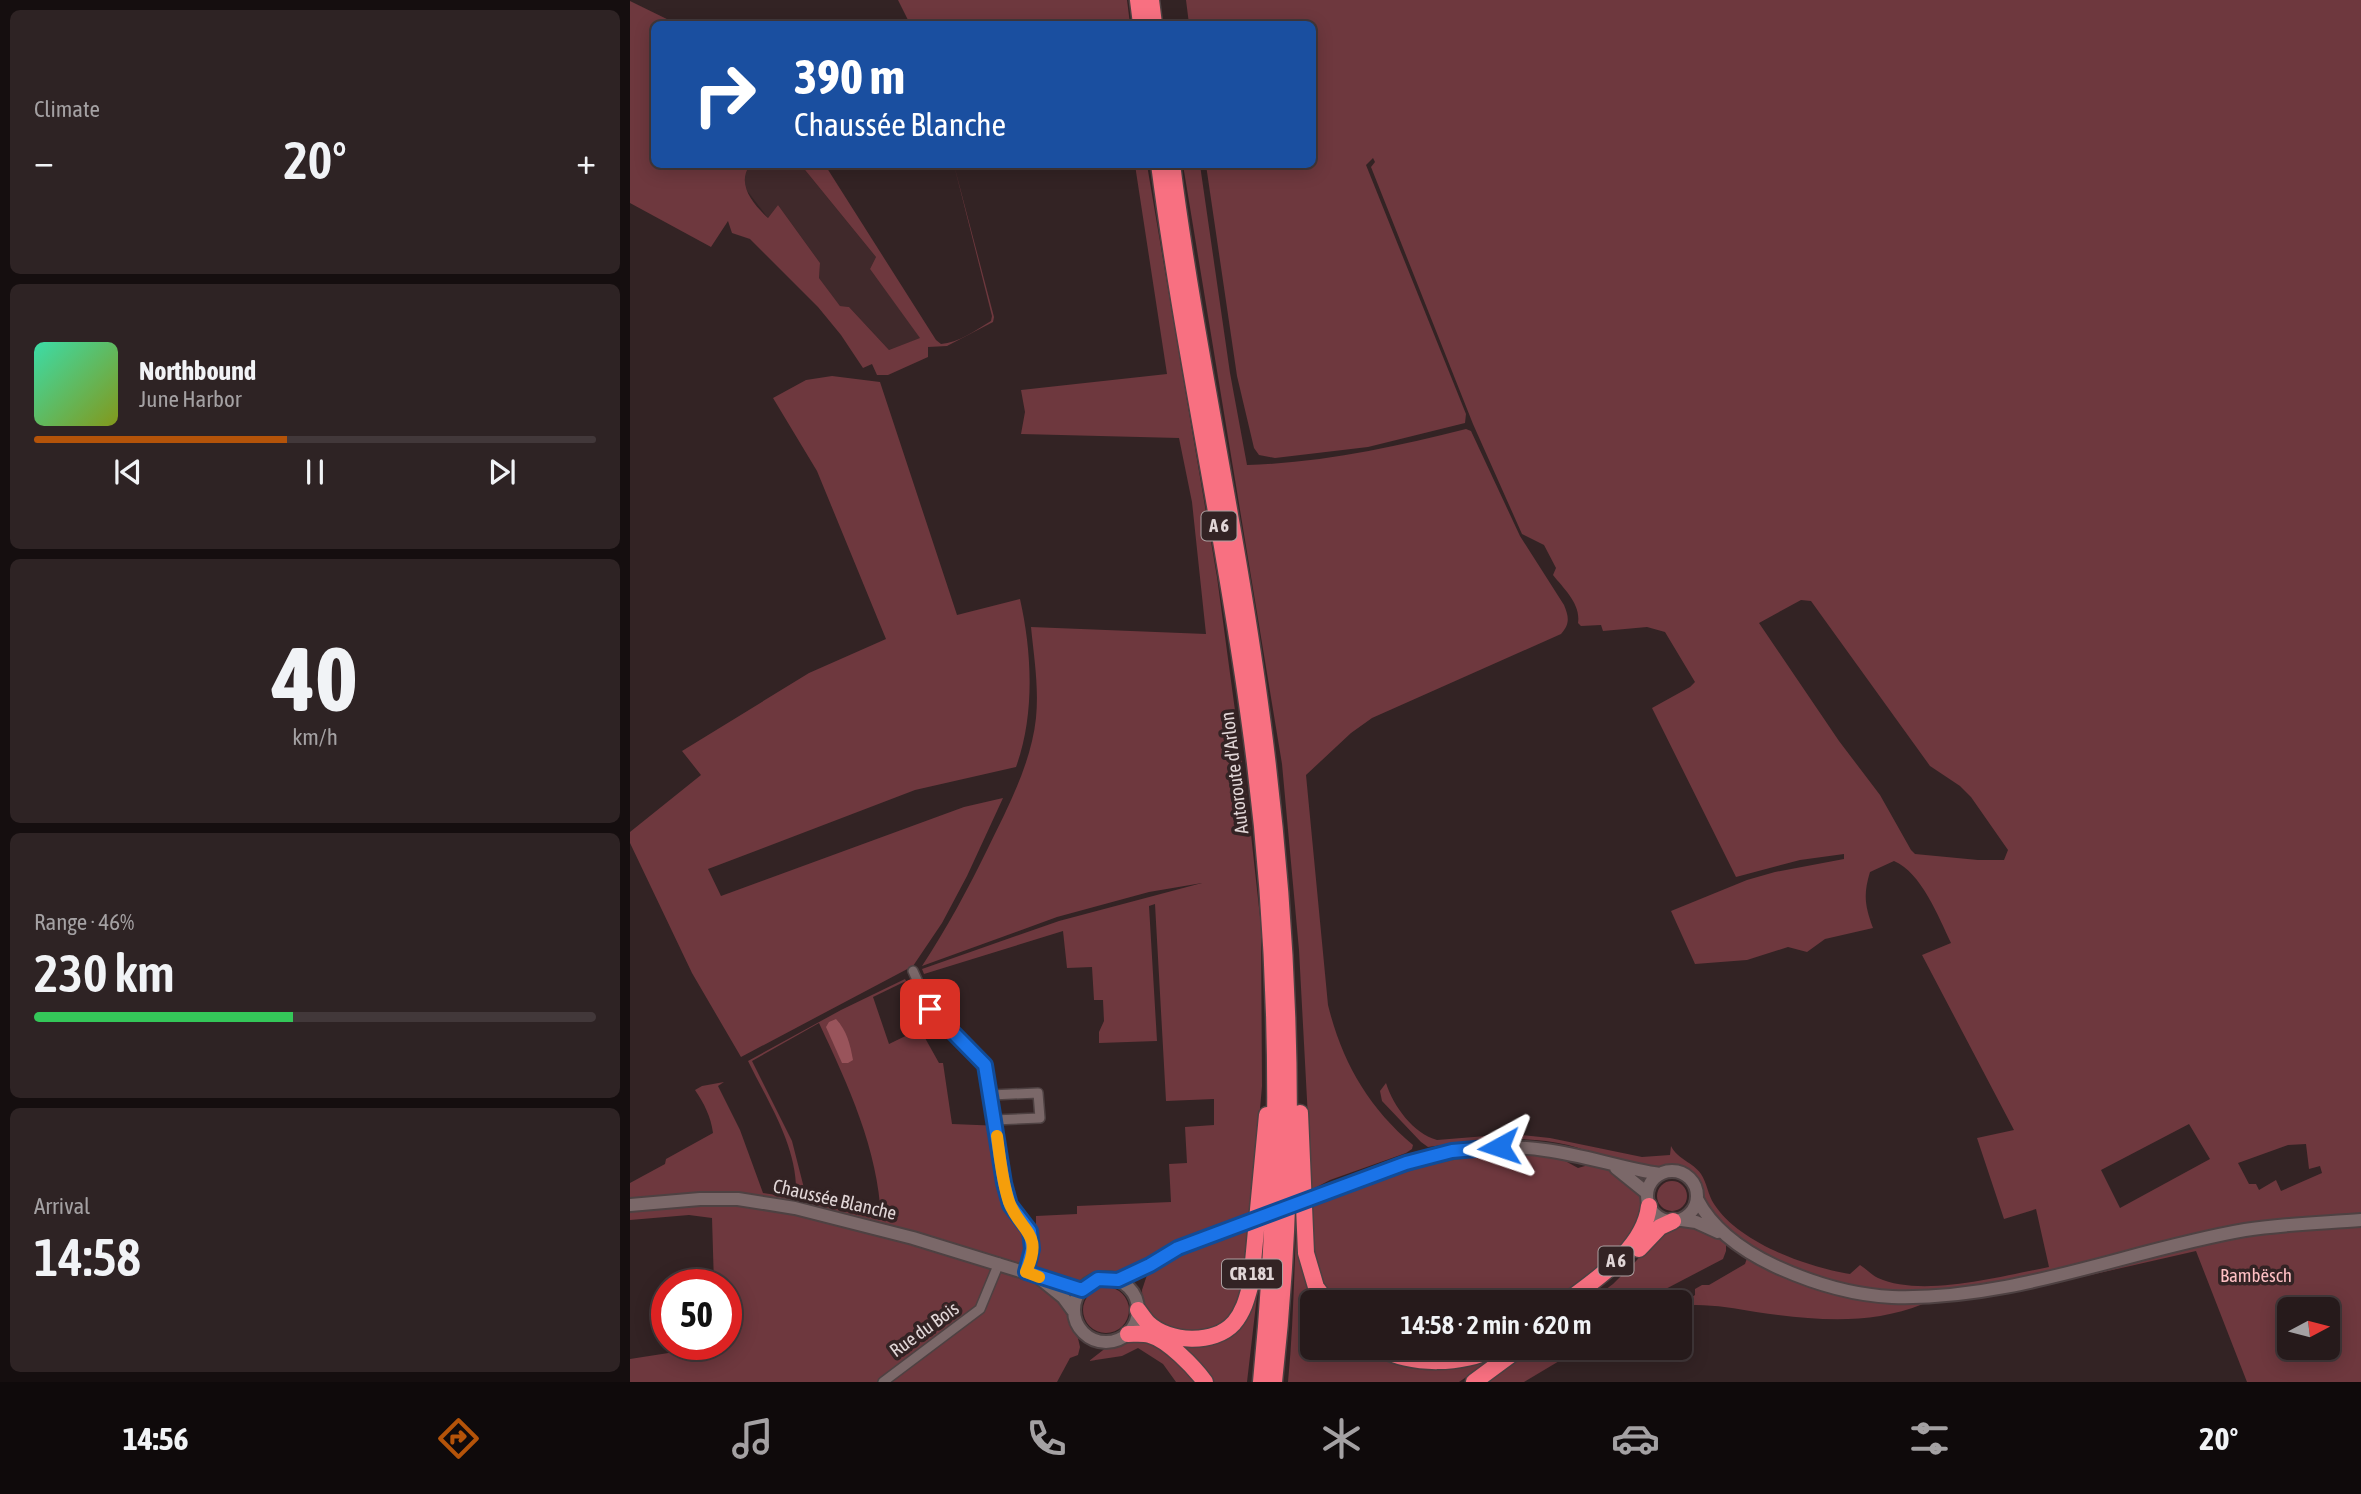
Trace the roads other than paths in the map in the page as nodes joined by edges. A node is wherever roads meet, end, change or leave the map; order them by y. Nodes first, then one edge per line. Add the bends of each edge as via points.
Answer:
1 (1138, 0) edge
2 (1151, 0) edge
3 (1140, 21) edge
4 (1154, 21) edge
5 (1160, 168) edge
6 (1173, 168) edge
7 (913, 971) dead end
8 (1289, 1029) junction
9 (1277, 1092) junction
10 (991, 1095) junction
11 (994, 1120) junction
12 (1613, 1166) junction
13 (1660, 1174) junction
14 (1697, 1199) junction
15 (1648, 1200) junction
16 (630, 1205) edge
17 (2361, 1220) edge
18 (1677, 1221) junction
19 (1725, 1235) junction
20 (999, 1263) junction
21 (1150, 1265) junction
22 (1026, 1272) junction
23 (1040, 1277) junction
24 (1118, 1280) junction
25 (1082, 1290) junction
26 (1318, 1290) edge
27 (1581, 1290) edge
28 (1596, 1290) edge
29 (1136, 1302) junction
30 (1074, 1312) junction
31 (1128, 1334) junction
32 (1420, 1360) edge
33 (1441, 1360) edge
34 (1504, 1360) edge
35 (883, 1382) edge
36 (1205, 1382) edge
37 (1261, 1382) edge
38 (1274, 1382) edge
39 (1474, 1382) edge

1 - 3 highway
2 - 4 highway
5 - 9 highway, Autoroute d'Arlon / A 6 via 1249,717 1268,889
6 - 8 highway, Autoroute d'Arlon / A 6 via 1262,716 1278,857
7 - 10 street via 930,1009 985,1065
8 - 26 highway, A 6 via 1297,1063 1306,1253
8 - 38 highway, Autoroute d'Arlon / A 6 via 1289,1170
9 - 29 highway, CR 181 via 1268,1111 1251,1283 1244,1308 1225,1331 1195,1339 1149,1325
9 - 37 highway, Autoroute d'Arlon / A 6 via 1272,1259
10 - 11 street
10 - 11 street via 1038,1093 1040,1118
11 - 22 street via 1010,1205 1030,1231 1032,1249
12 - 13 main road, CR 181
12 - 15 main road, CR 181
12 - 21 main road, CR 181, bridge via 1522,1147 1475,1148 1429,1156 1178,1248
13 - 14 main road via 1675,1172 1689,1178
13 - 15 main road via 1649,1185
14 - 18 main road via 1692,1211
14 - 19 main road
15 - 18 main road via 1658,1218
15 - 27 highway, A 6 via 1642,1230 1628,1249
16 - 20 main road, Chaussée Blanche via 700,1199 767,1202
17 - 19 main road via 2245,1230 2060,1275 1922,1297 1890,1297 1827,1286 1768,1263
18 - 19 main road via 1696,1222
18 - 28 highway via 1660,1227
20 - 22 main road, Chaussée Blanche
20 - 35 street, Rue du Bois via 980,1309
21 - 24 main road, CR 181
21 - 29 main road
22 - 23 main road, Chaussée Blanche
23 - 25 main road, Chaussée Blanche
23 - 30 main road
24 - 25 main road via 1098,1279
24 - 29 main road via 1130,1289
25 - 30 main road
29 - 31 main road via 1137,1319
30 - 31 main road via 1080,1328 1093,1339 1111,1342
31 - 36 highway via 1152,1335
32 - 33 highway
34 - 39 highway

